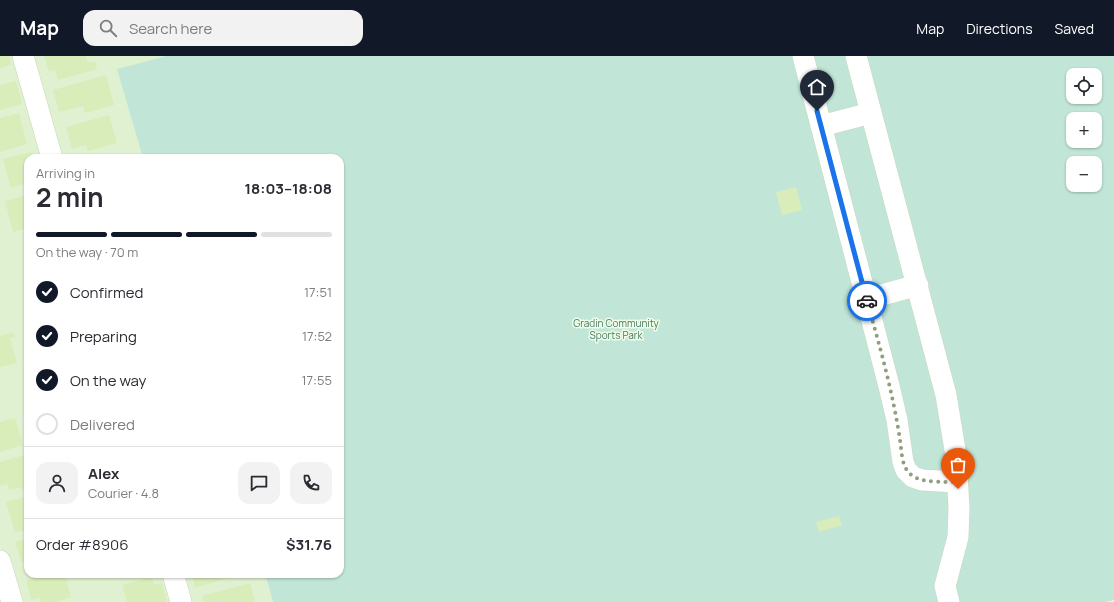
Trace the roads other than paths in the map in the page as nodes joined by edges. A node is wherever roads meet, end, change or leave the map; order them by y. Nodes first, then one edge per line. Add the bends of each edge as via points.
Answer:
1 (23, 56) edge
2 (803, 56) edge
3 (856, 56) edge
4 (872, 113) junction
5 (822, 126) junction
6 (51, 154) edge
7 (918, 285) junction
8 (867, 298) junction
9 (958, 482) junction
10 (0, 561) edge
11 (174, 578) edge
12 (12, 602) edge
13 (181, 602) edge
14 (949, 602) edge

1 - 6 lane
2 - 5 lane
3 - 4 lane
4 - 5 lane
4 - 7 lane
5 - 8 lane
7 - 8 lane
7 - 9 lane via 946,395
8 - 9 lane via 896,413 906,470 913,477 922,480
9 - 14 lane via 958,537 945,586
10 - 12 lane
11 - 13 lane

